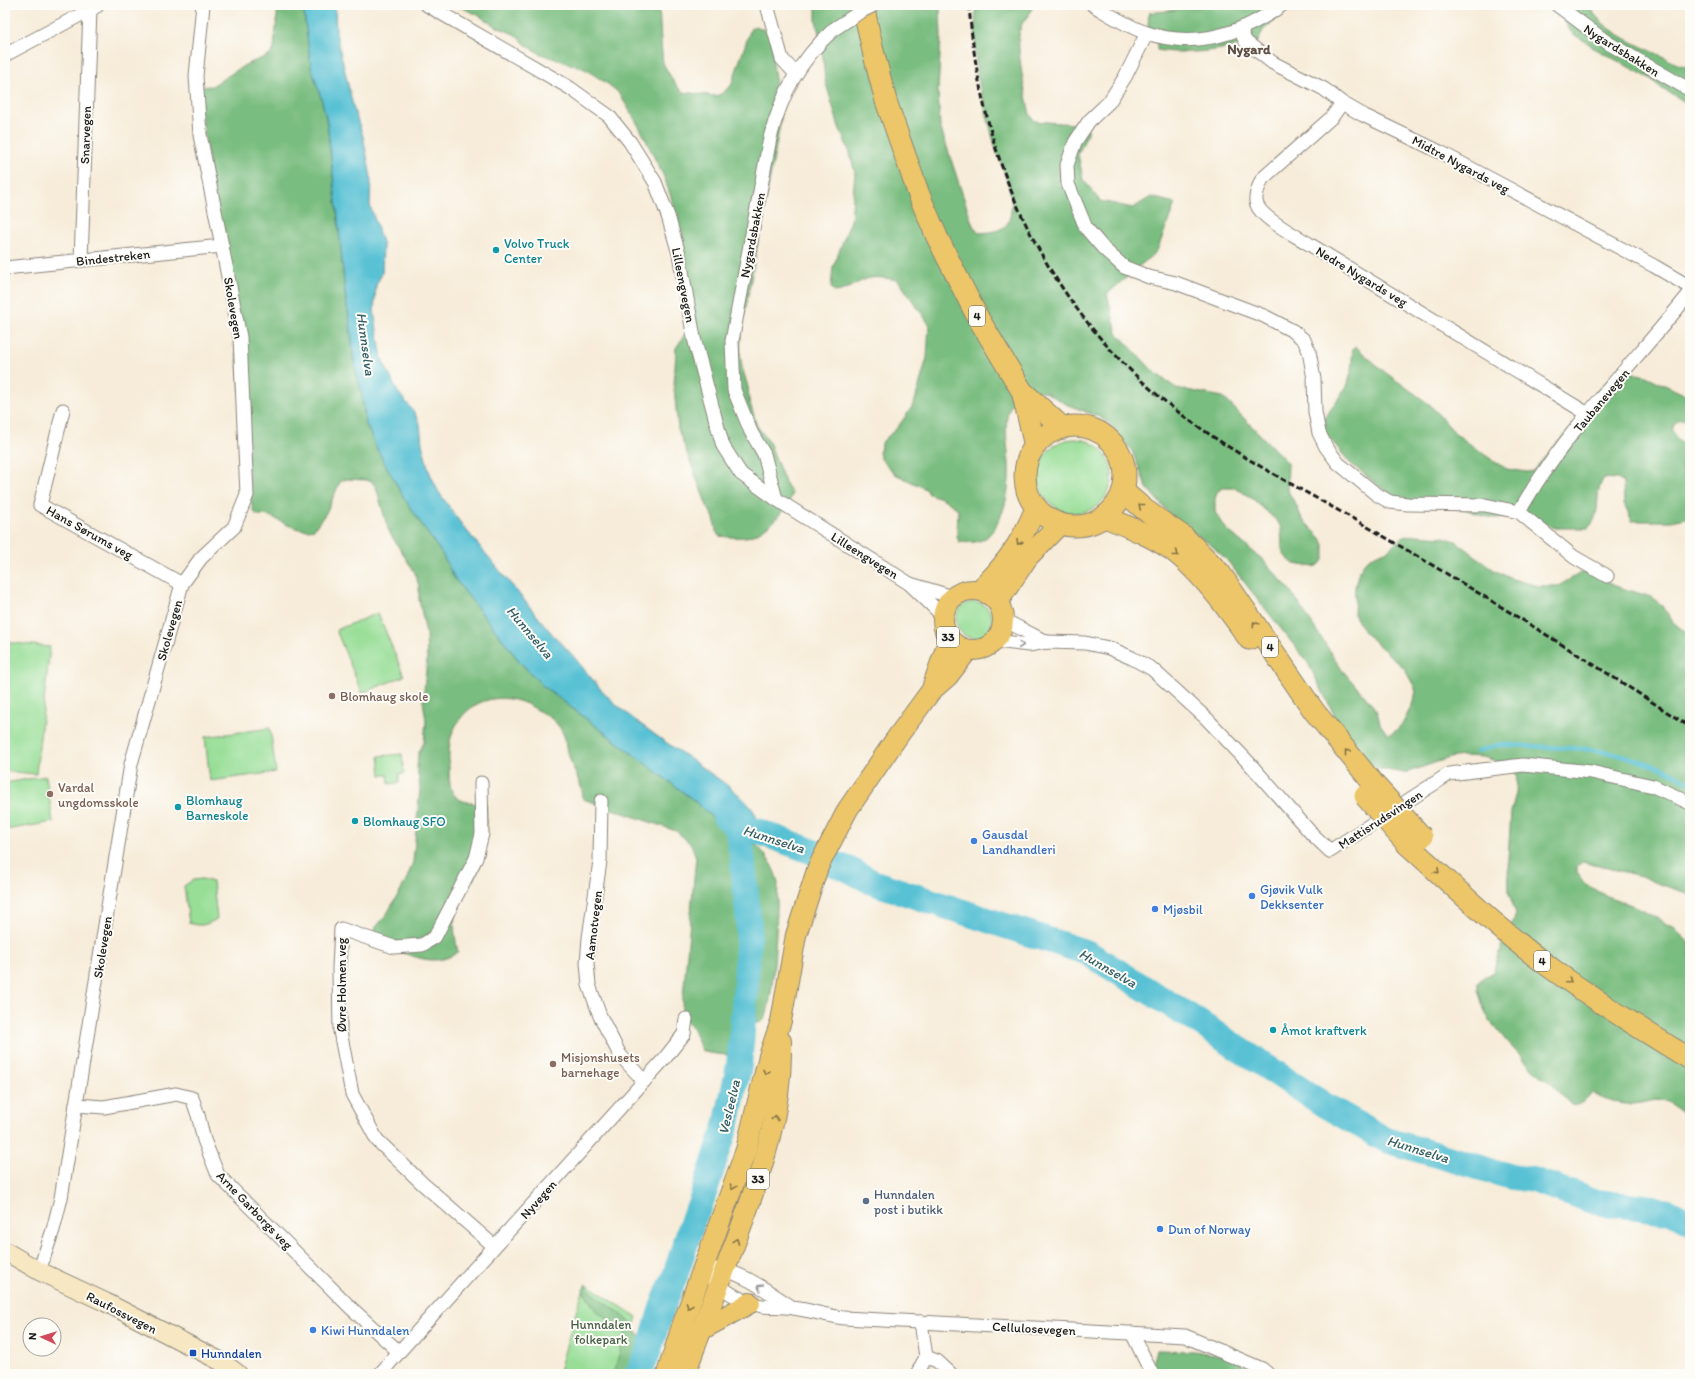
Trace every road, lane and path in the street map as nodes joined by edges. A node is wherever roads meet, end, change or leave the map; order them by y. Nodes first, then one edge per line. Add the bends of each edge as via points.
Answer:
1 (203, 5) edge
2 (426, 5) edge
3 (766, 5) edge
4 (864, 5) edge
5 (874, 5) edge
6 (1093, 5) edge
7 (1282, 5) edge
8 (1557, 5) edge
9 (94, 7) edge
10 (1240, 30) junction
11 (1147, 33) junction
12 (5, 56) edge
13 (795, 73) junction
14 (1690, 90) edge
15 (1342, 103) junction
16 (222, 246) junction
17 (81, 260) junction
18 (5, 268) edge
19 (1690, 288) edge
20 (1690, 293) edge
21 (1022, 391) junction
22 (63, 410) dead end
23 (1588, 414) junction
24 (1063, 428) junction
25 (1035, 446) junction
26 (1123, 491) junction
27 (776, 499) junction
28 (1036, 507) junction
29 (1520, 512) junction
30 (1104, 517) junction
31 (1060, 524) junction
32 (1607, 576) dead end
33 (182, 584) junction
34 (910, 584) junction
35 (979, 590) junction
36 (953, 597) junction
37 (1001, 611) junction
38 (943, 616) junction
39 (949, 639) junction
40 (995, 641) junction
41 (1046, 642) junction
42 (968, 650) junction
43 (931, 691) junction
44 (481, 783) dead end
45 (1366, 787) junction
46 (601, 800) dead end
47 (1690, 803) edge
48 (1415, 841) junction
49 (686, 1019) dead end
50 (781, 1021) junction
51 (1690, 1042) edge
52 (1690, 1058) edge
53 (644, 1081) junction
54 (76, 1106) junction
55 (494, 1246) junction
56 (5, 1251) edge
57 (703, 1269) junction
58 (38, 1270) junction
59 (722, 1278) junction
60 (750, 1303) junction
61 (793, 1308) junction
62 (921, 1322) junction
63 (702, 1330) junction
64 (1132, 1333) junction
65 (399, 1352) junction
66 (926, 1357) junction
67 (238, 1374) edge
68 (380, 1374) edge
69 (667, 1374) edge
70 (685, 1374) edge
71 (917, 1374) edge
72 (951, 1374) edge
73 (1152, 1374) edge
74 (1268, 1374) edge

1 - 16 street, Skolevegen via 196,76 200,135
2 - 27 street, Lilleengvegen via 570,88 609,116 630,142 654,182 668,216 679,254 694,338 723,446 741,474
3 - 13 street via 782,59
4 - 21 highway, 4 via 886,101 928,215 977,316
5 - 13 street, Nygardsbakken, bridge via 834,29
6 - 11 street
7 - 10 street via 1263,19
8 - 14 street, Nygardsbakken via 1608,43
9 - 12 street
9 - 17 street, Snarvegen
10 - 11 street via 1201,39 1169,38
10 - 15 street, Midtre Nygards veg via 1246,42 1273,63 1324,89
11 - 29 street via 1126,77 1109,102 1088,121 1075,142 1067,165 1068,184 1086,228 1124,267 1149,277 1176,283 1264,316 1293,331 1304,340 1309,351 1314,379 1315,412 1319,433 1338,463 1376,494 1390,502 1485,505
13 - 27 street, Nygardsbakken via 781,103 770,138 732,341 734,390 751,432 764,454
15 - 19 street, Midtre Nygards veg via 1440,152
15 - 23 street, Nedre Nygards veg via 1332,117 1262,179 1257,189 1256,201 1259,208 1268,218
16 - 17 street, Bindestreken
16 - 33 street, Skolevegen via 240,337 247,495 234,527 201,558
17 - 18 street, Bindestreken
20 - 23 street, Taubanevegen
21 - 24 highway, 4
21 - 25 highway, 4
22 - 33 street, Hans Sørums veg via 40,505
23 - 29 street, Taubanevegen via 1530,494
24 - 25 highway via 1052,432
24 - 26 highway via 1078,426 1092,429 1106,437 1123,461
25 - 28 highway via 1027,464 1026,483 1029,496
26 - 30 highway via 1116,506
45 -> 26 highway, 4 via 1220,573 1184,537
27 - 34 street, Lilleengvegen
28 - 31 highway via 1042,514
28 -> 35 main road via 1012,554 1001,569
29 - 32 street via 1574,557
30 - 31 highway via 1096,522 1078,526
30 -> 45 highway, 4 via 1143,534 1176,553 1207,583 1320,741
31 - 37 main road via 1028,557
33 - 54 street, Skolevegen via 131,764
34 - 36 street, Lilleengvegen
34 - 38 street, Lilleengvegen
35 - 36 main road via 964,590
35 - 37 main road via 987,592
36 - 38 main road, 33 via 946,605
37 - 40 main road via 1001,632
37 - 41 street, Mattisrudsvingen
38 - 39 main road, 33 via 944,630
39 - 42 main road, 33
39 - 43 main road, 33
40 -> 41 street, Mattisrudsvingen via 1029,645
40 - 42 main road, 33 via 982,649
41 - 47 street, Mattisrudsvingen via 1085,643 1109,648 1152,669 1249,762 1330,851 1449,774 1456,773 1523,765 1591,772 1653,786
42 - 43 main road, 33 via 948,676
43 - 50 main road, 33 via 842,820 818,867 796,935
44 - 55 street, Øvre Holmen veg via 482,834 476,858 435,937 422,945 394,947 341,929 340,1031 352,1094 377,1140
45 - 48 highway, 4, bridge
46 - 53 street, Aamotvegen via 600,861 587,963 589,985 600,1016 620,1055
48 - 51 highway, 4 via 1563,960 1642,1015
48 -> 52 highway, 4 via 1483,913 1554,971 1632,1025
49 - 53 street, Nyvegen via 684,1034
50 -> 57 main road, 33 via 769,1056 746,1150
59 -> 50 main road, 33 via 757,1183 773,1129 782,1060
53 - 55 street, Nyvegen
54 - 58 street, Skolevegen via 53,1230
54 - 65 street, Arne Garborgs veg via 104,1107 176,1094 192,1098 204,1140 218,1175 350,1307
55 - 65 street, Nyvegen
56 - 58 main road, Raufossvegen
57 - 59 street, Cellulosevegen
57 -> 69 main road, 33
58 - 67 main road, Raufossvegen via 222,1362
59 - 60 street, Cellulosevegen via 736,1297
61 -> 59 street, Cellulosevegen via 751,1282
59 - 63 main road, 33
60 - 61 street, Cellulosevegen
60 - 63 main road
61 - 62 street, Cellulosevegen via 844,1318
62 - 64 street, Cellulosevegen
62 - 66 street
63 - 70 main road, 33
64 - 73 street
64 - 74 street, Cellulosevegen via 1184,1336 1262,1368
65 - 68 street, Nyvegen
66 - 71 street
66 - 72 street via 937,1361

